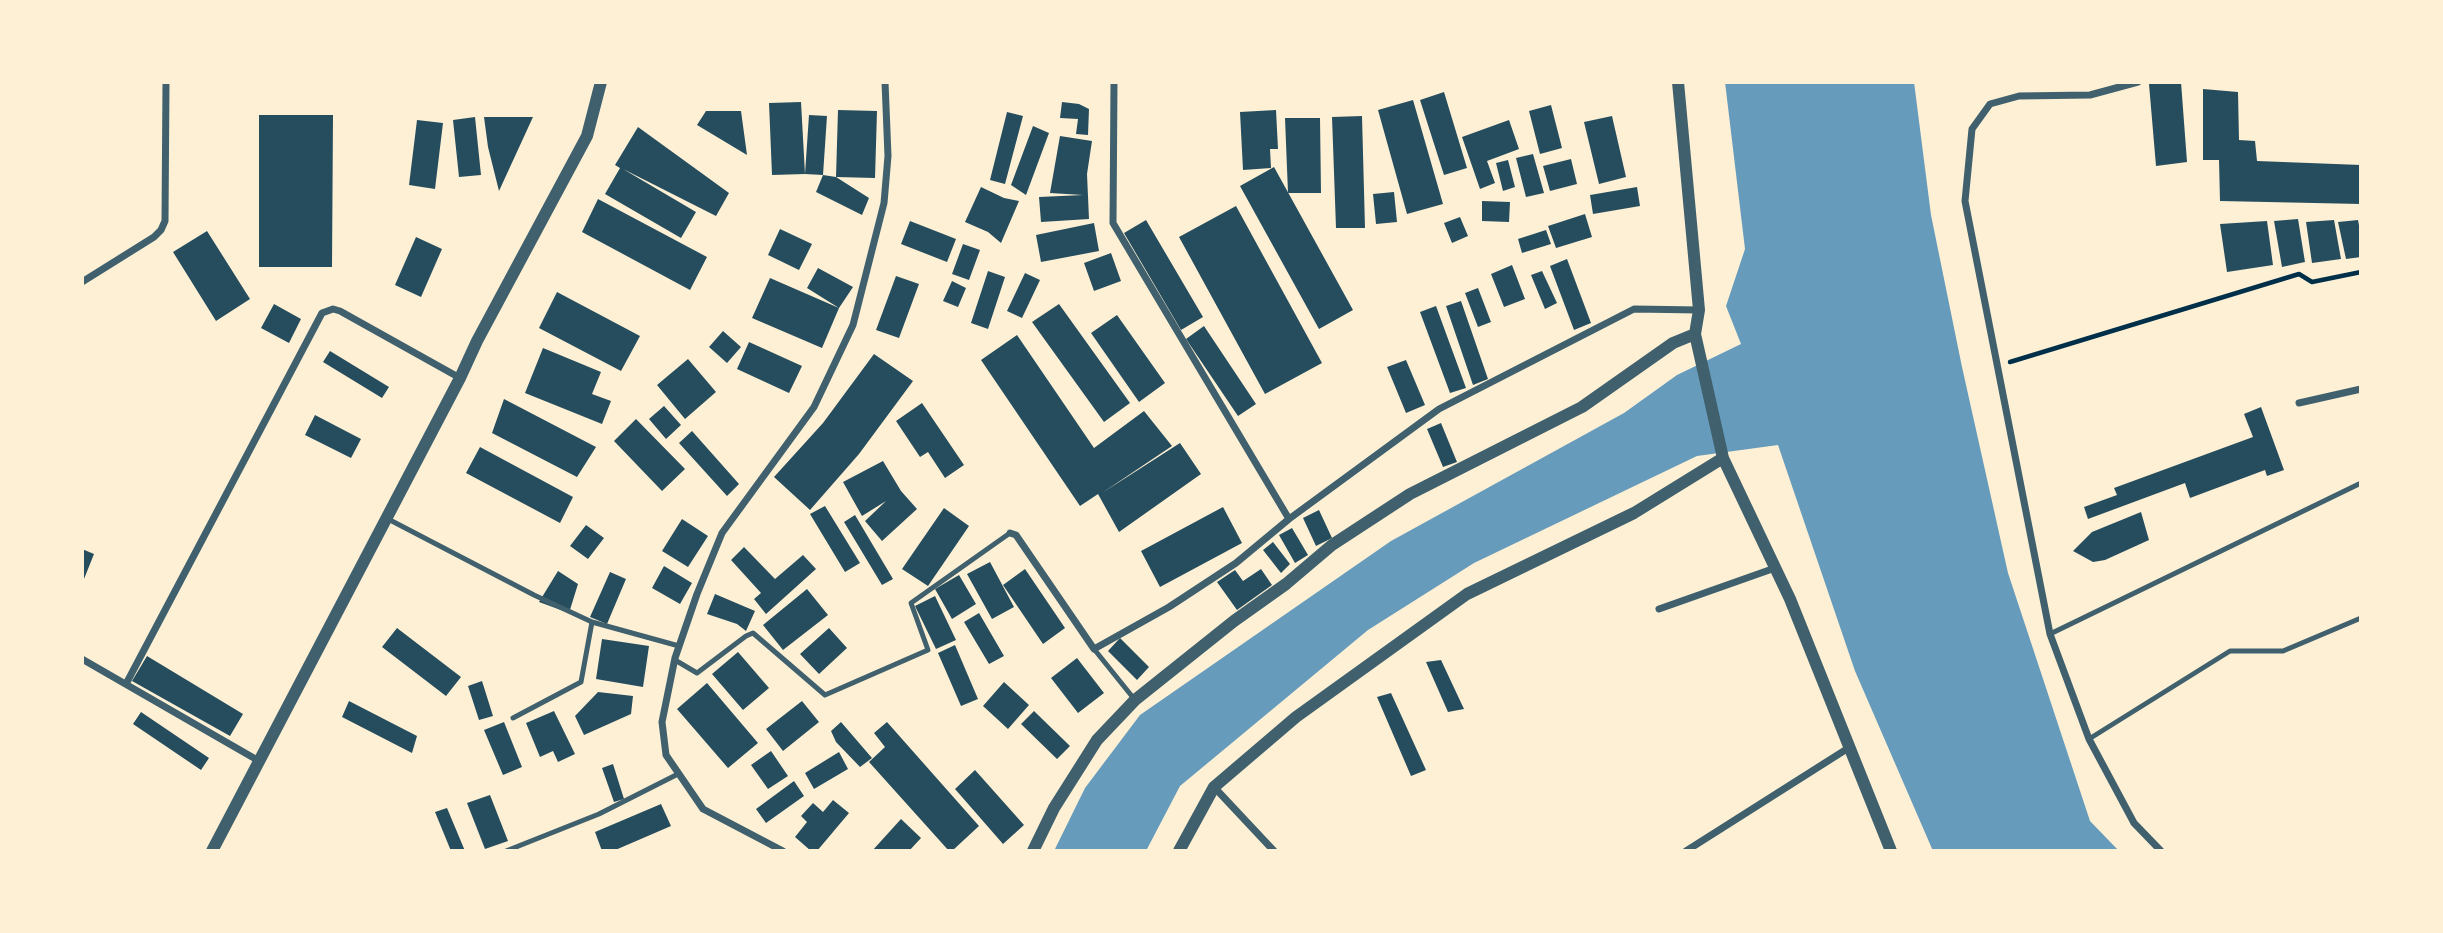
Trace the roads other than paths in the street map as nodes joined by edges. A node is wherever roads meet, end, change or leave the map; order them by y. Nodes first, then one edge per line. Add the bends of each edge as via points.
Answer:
1 (166, 82) edge
2 (601, 82) edge
3 (885, 82) edge
4 (1114, 82) edge
5 (1678, 82) edge
6 (2138, 82) edge
7 (82, 282) edge
8 (1699, 310) junction
9 (1695, 334) junction
10 (460, 379) junction
11 (2361, 389) edge
12 (2299, 404) dead end
13 (1723, 458) junction
14 (2361, 483) edge
15 (387, 519) junction
16 (1289, 519) junction
17 (1010, 533) joint
18 (1775, 568) junction
19 (1659, 609) dead end
20 (2361, 618) edge
21 (592, 622) junction
22 (2050, 634) junction
23 (679, 646) junction
24 (1094, 649) junction
25 (82, 659) edge
26 (676, 660) junction
27 (126, 684) junction
28 (1135, 700) junction
29 (513, 718) dead end
30 (2089, 739) junction
31 (1850, 747) junction
32 (259, 761) junction
33 (678, 774) junction
34 (1214, 787) junction
35 (212, 851) edge
36 (506, 851) edge
37 (783, 851) edge
38 (1033, 851) edge
39 (1179, 851) edge
40 (1274, 851) edge
41 (1686, 851) edge
42 (1891, 851) edge
43 (2161, 851) edge

1 - 7 street via 165,221 154,237
2 - 10 street via 587,136
3 - 23 street via 888,156 884,203 853,326 814,407 722,533
4 - 16 street via 1113,223
5 - 8 street
6 - 22 street via 2090,95 2018,96 1990,104 1972,129 1965,201
8 - 9 street
8 - 16 street via 1634,309 1439,409
9 - 13 street
9 - 28 street via 1673,343 1582,408 1410,494 1343,538
10 - 15 street
10 - 27 street via 340,311 323,313
11 - 12 street
13 - 18 street
13 - 34 street via 1634,513 1467,594 1296,717
14 - 22 lane
15 - 21 lane
15 - 32 street
16 - 24 street via 1236,564
17 - 24 street via 1016,535
17 - 26 lane via 911,603 928,650 825,695 754,634 697,673
18 - 19 street
18 - 31 street
20 - 30 lane via 2283,650 2230,652
21 - 23 lane
21 - 29 lane via 581,682
22 - 30 street
23 - 26 street
24 - 28 lane
25 - 27 street
26 - 33 street via 662,722 666,755
27 - 32 street
28 - 38 street via 1097,740
30 - 43 street via 2134,823
31 - 41 street
31 - 42 street
32 - 35 street
33 - 36 lane via 599,814
33 - 37 street via 703,809
34 - 39 street
34 - 40 street

